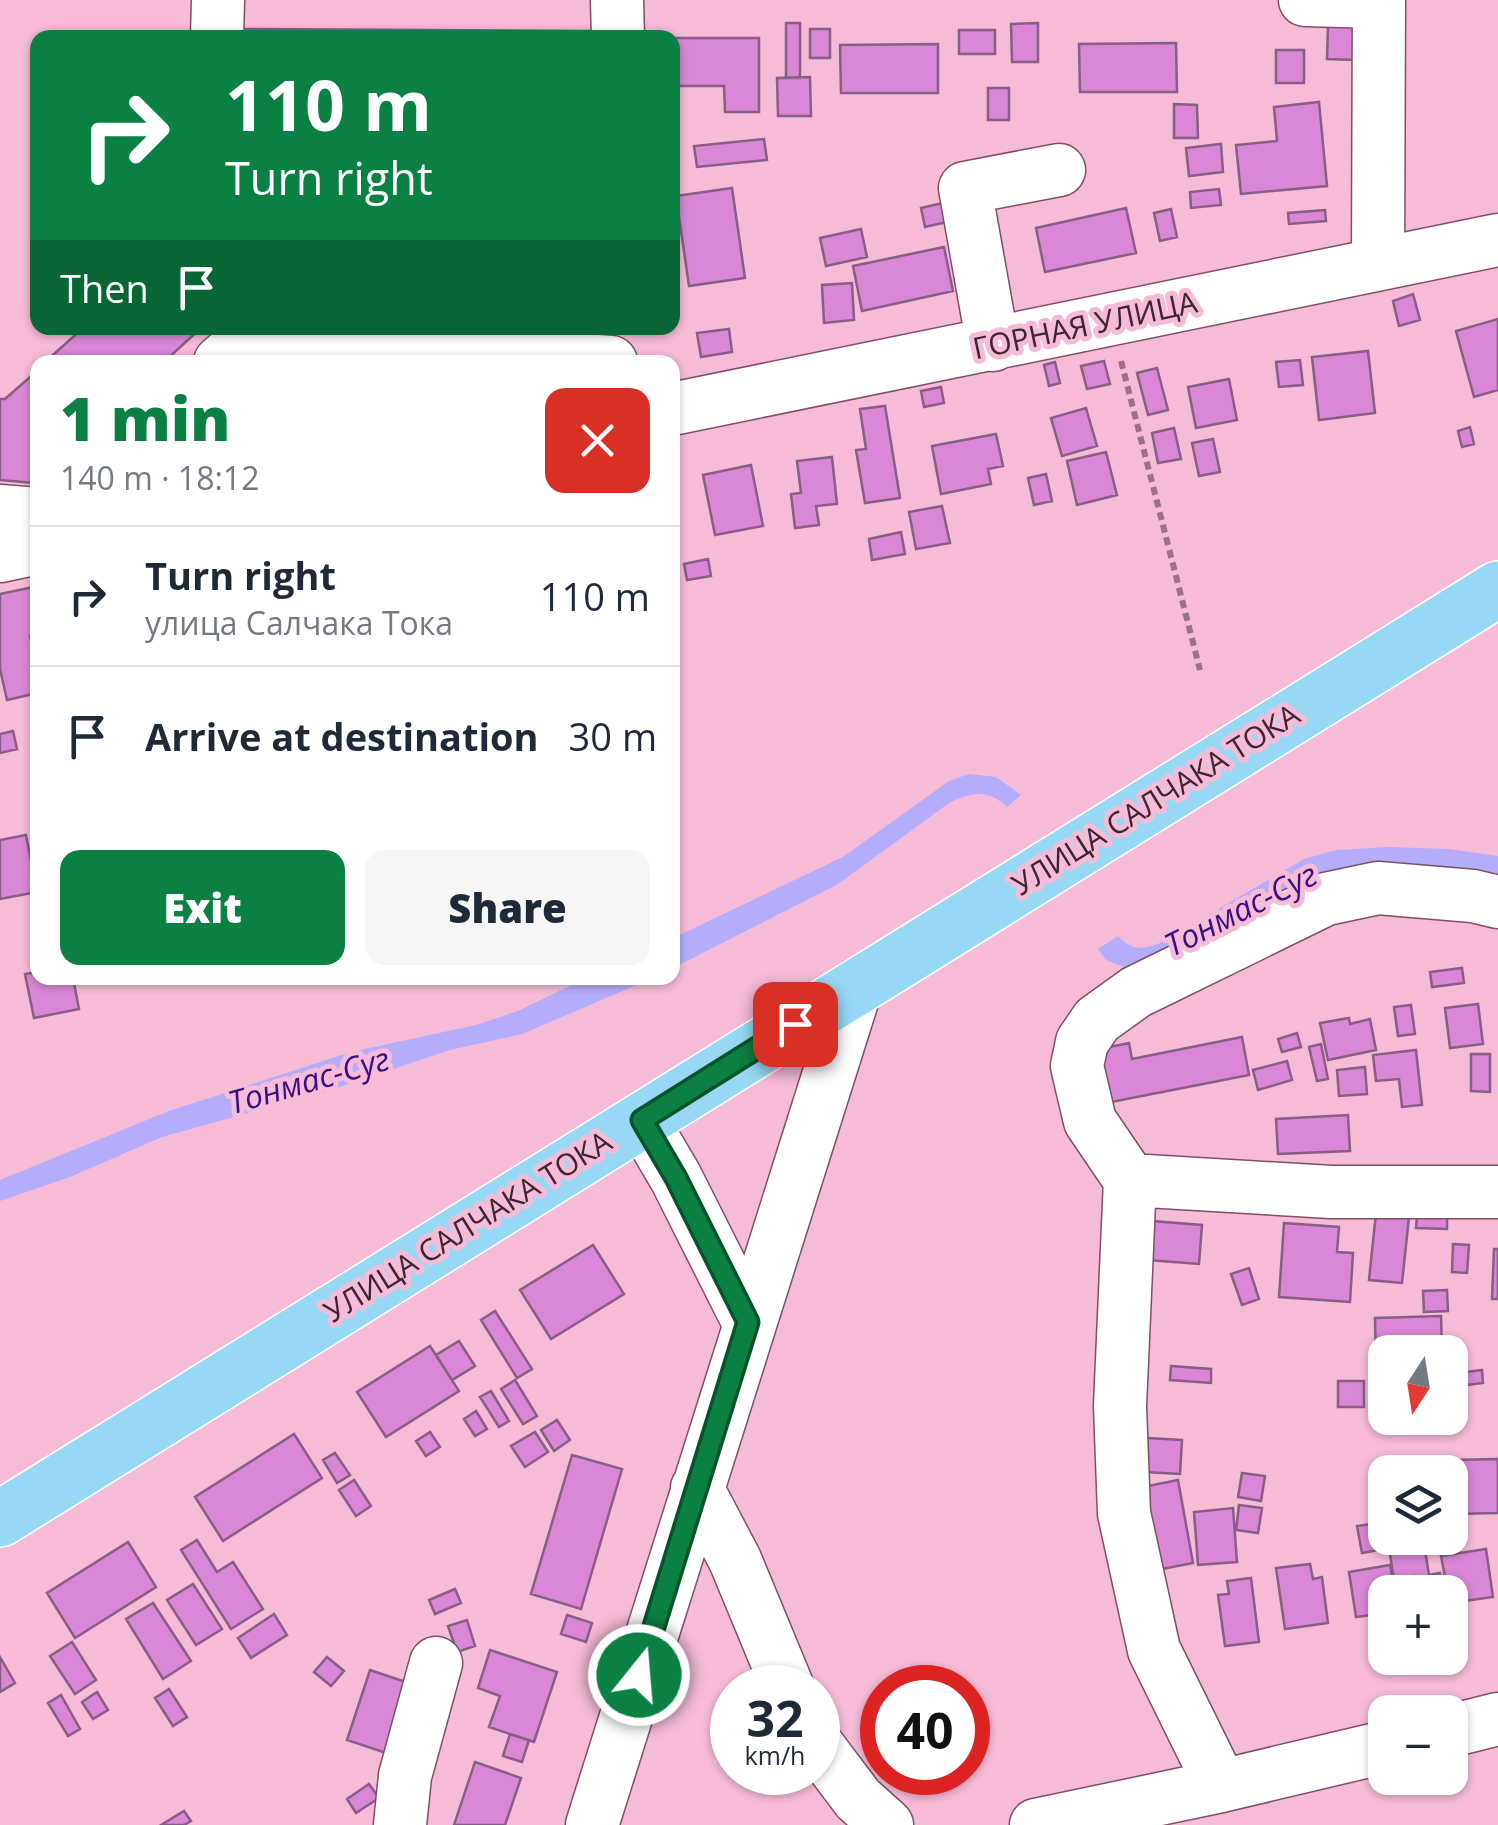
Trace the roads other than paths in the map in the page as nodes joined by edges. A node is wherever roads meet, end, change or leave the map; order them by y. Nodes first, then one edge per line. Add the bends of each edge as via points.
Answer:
1 (218, 0) edge
2 (617, 0) edge
3 (1304, 0) edge
4 (1379, 1) edge
5 (217, 30) edge
6 (618, 30) edge
7 (1058, 170) dead end
8 (1498, 240) edge
9 (1378, 262) junction
10 (993, 345) junction
11 (228, 355) edge
12 (512, 355) edge
13 (680, 408) edge
14 (0, 511) edge
15 (30, 513) edge
16 (30, 550) edge
17 (0, 556) edge
18 (1498, 589) edge
19 (1498, 902) edge
20 (857, 985) junction
21 (642, 1120) junction
22 (1130, 1180) junction
23 (1498, 1192) edge
24 (748, 1322) junction
25 (697, 1488) junction
26 (0, 1519) edge
27 (436, 1663) dead end
28 (778, 1665) edge
29 (1498, 1720) edge
30 (1468, 1727) edge
31 (1368, 1750) edge
32 (840, 1775) edge
33 (1220, 1786) junction
34 (400, 1825) edge
35 (592, 1825) edge
36 (887, 1825) edge
37 (1037, 1825) edge

1 - 5 street
2 - 6 street
3 - 4 street
4 - 9 street
7 - 10 street via 966,188
8 - 9 street, ГОРНАЯ УЛИЦА
9 - 10 street, ГОРНАЯ УЛИЦА
10 - 13 street, ГОРНАЯ УЛИЦА
11 - 12 street via 258,337
14 - 15 street
16 - 17 street
18 - 20 main road, УЛИЦА САЛЧАКА ТОКА
19 - 22 street via 1378,888 1326,899 1136,992 1097,1020 1082,1042 1078,1066 1090,1121
20 - 21 main road, УЛИЦА САЛЧАКА ТОКА
20 - 24 street
21 - 24 street
21 - 26 main road, УЛИЦА САЛЧАКА ТОКА
22 - 23 street via 1331,1192
22 - 33 street via 1120,1406 1124,1514 1154,1650
24 - 25 street
25 - 28 street
25 - 35 street
27 - 34 street via 405,1776
29 - 30 street
31 - 33 street
32 - 36 street
33 - 37 street

